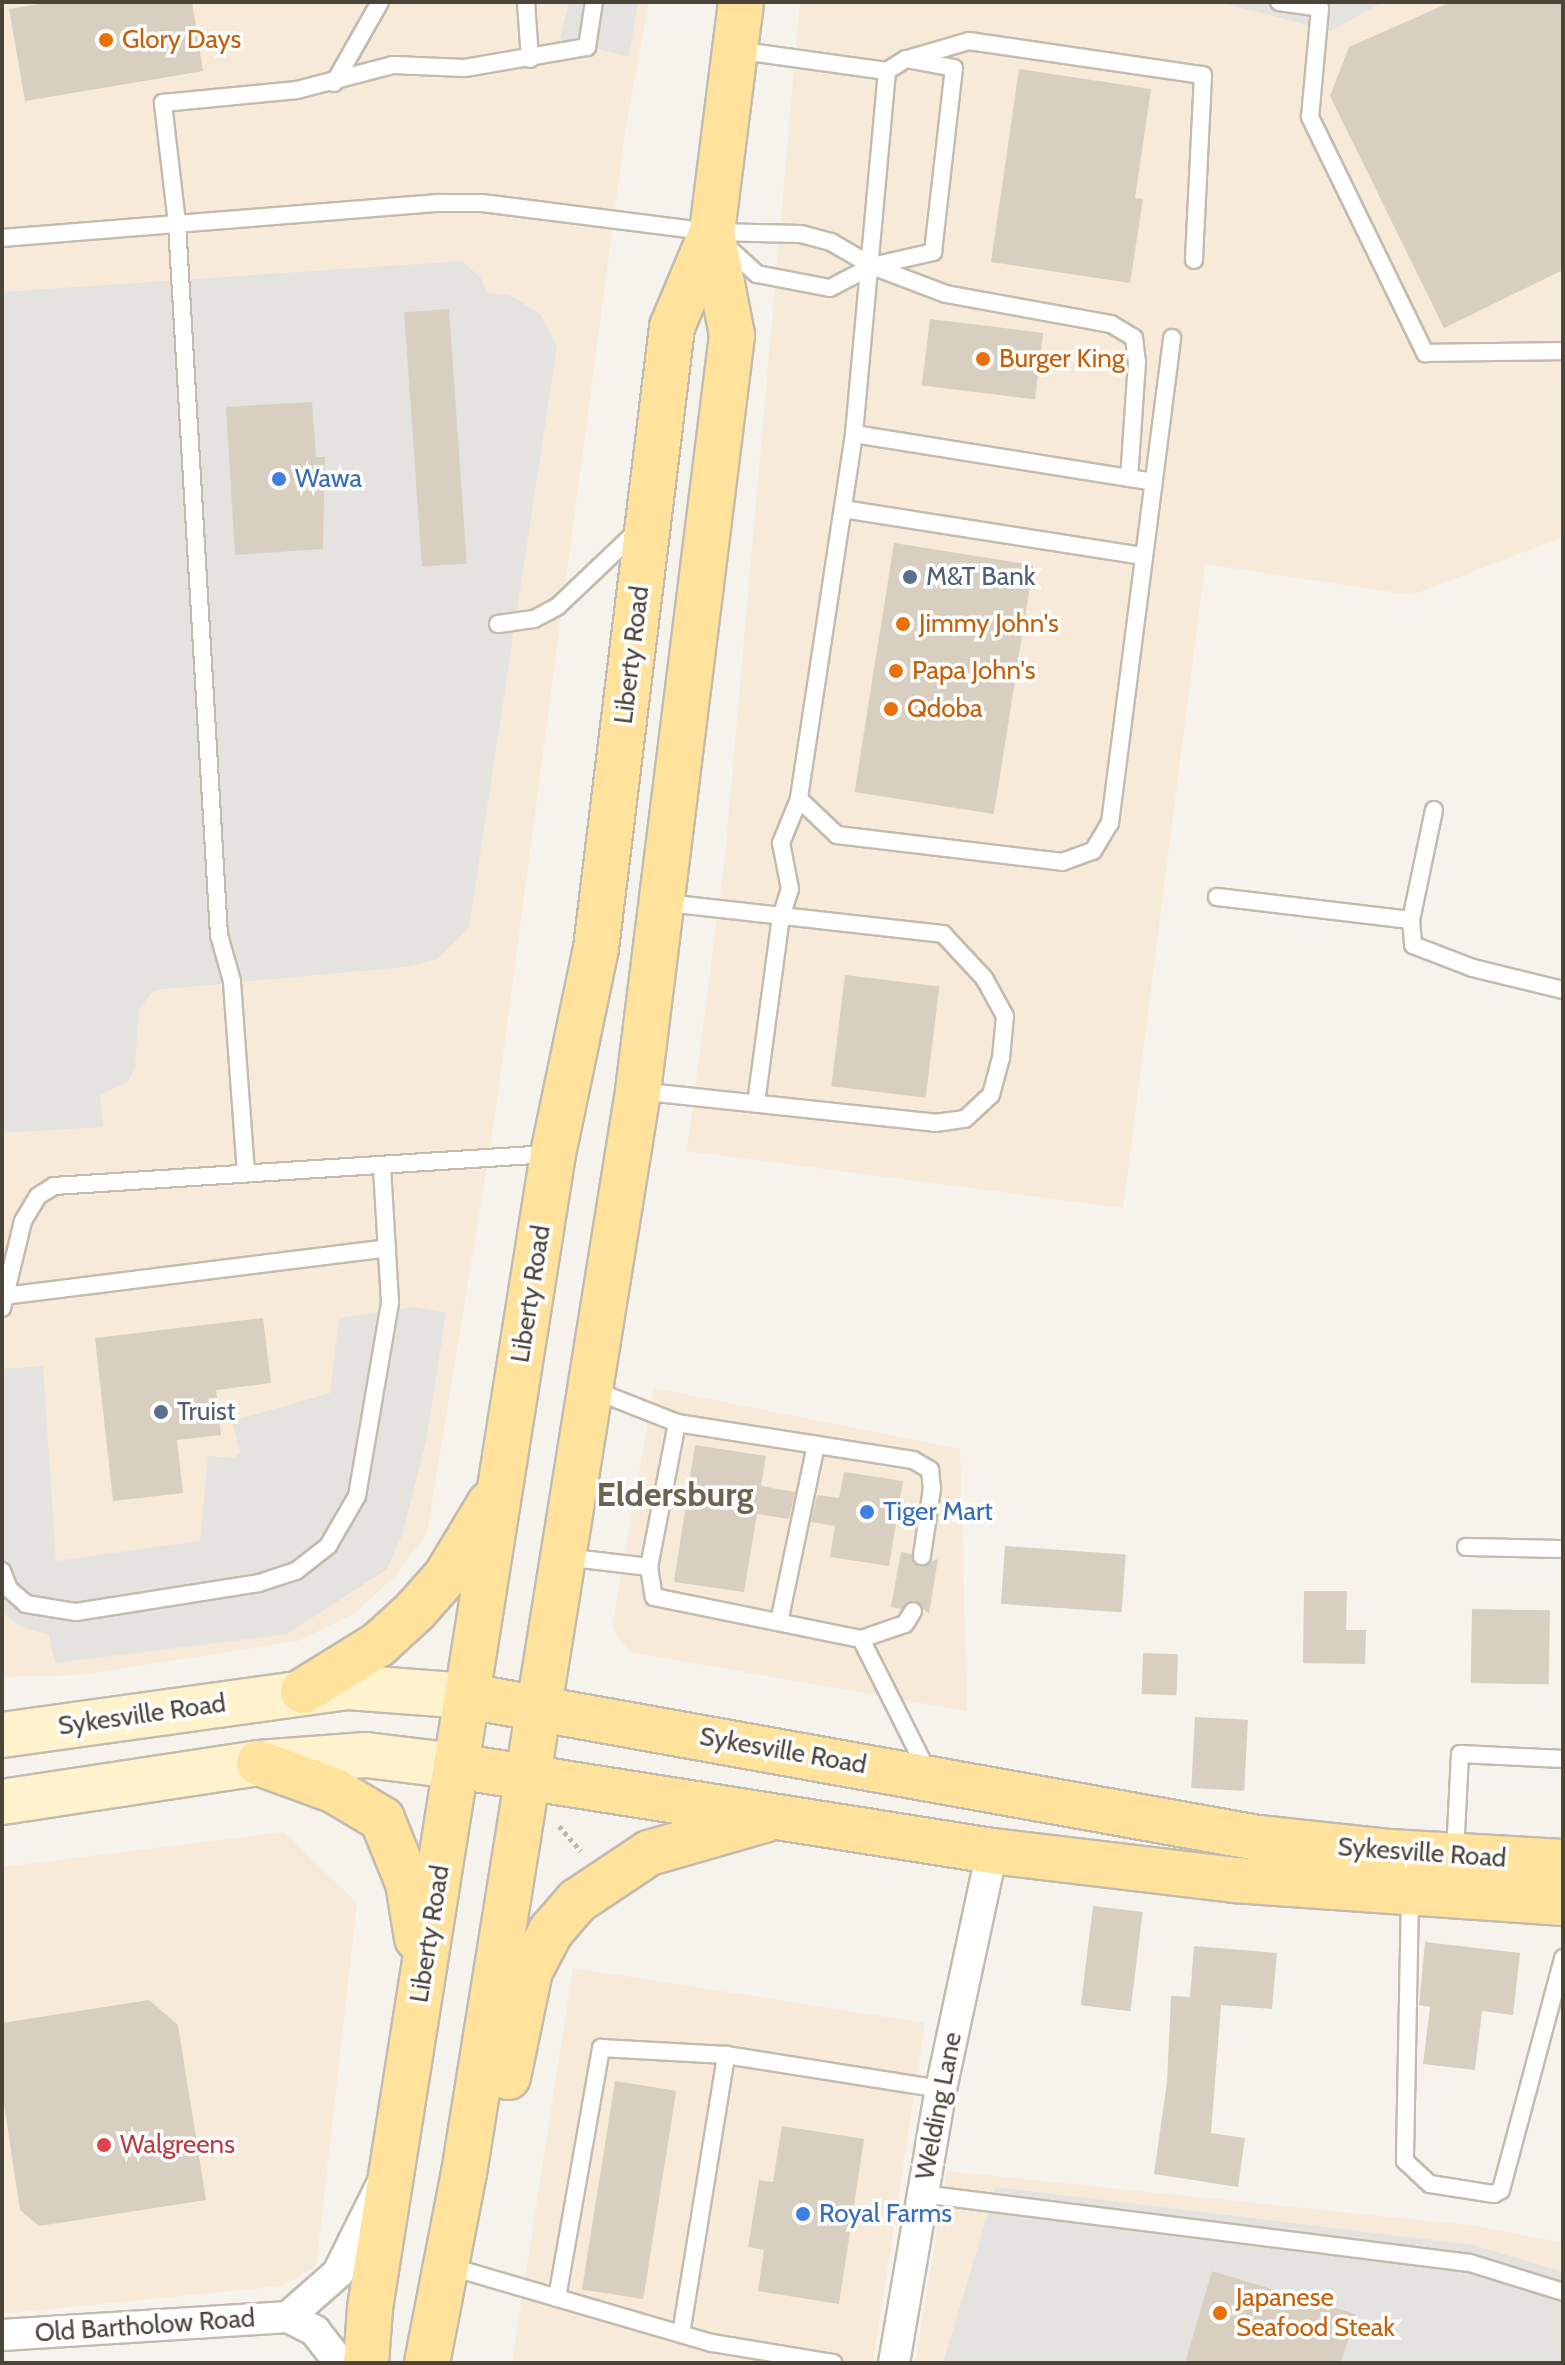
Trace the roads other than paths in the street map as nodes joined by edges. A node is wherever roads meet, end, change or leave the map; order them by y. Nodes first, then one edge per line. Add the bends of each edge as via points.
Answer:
1 (380, 2) edge
2 (526, 2) edge
3 (594, 2) edge
4 (741, 2) edge
5 (1279, 2) edge
6 (1326, 5) edge
7 (735, 50) junction
8 (530, 59) junction
9 (906, 59) junction
10 (887, 71) junction
11 (334, 83) junction
12 (177, 223) junction
13 (712, 232) junction
14 (2, 238) edge
15 (1194, 260) dead end
16 (872, 266) junction
17 (1172, 338) dead end
18 (1563, 351) edge
19 (854, 434) junction
20 (1129, 478) junction
21 (1153, 482) junction
22 (843, 509) junction
23 (648, 520) junction
24 (1143, 556) junction
25 (498, 624) dead end
26 (799, 799) junction
27 (1434, 810) dead end
28 (1217, 897) dead end
29 (663, 903) junction
30 (781, 916) junction
31 (1411, 920) junction
32 (1563, 990) edge
33 (638, 1091) junction
34 (756, 1103) junction
35 (553, 1154) junction
36 (382, 1167) junction
37 (246, 1173) junction
38 (387, 1248) junction
39 (3, 1302) edge
40 (590, 1388) junction
41 (677, 1423) junction
42 (816, 1445) junction
43 (501, 1484) junction
44 (1466, 1547) dead end
45 (1563, 1549) edge
46 (922, 1556) dead end
47 (563, 1557) junction
48 (649, 1567) junction
49 (2, 1571) edge
50 (913, 1611) dead end
51 (779, 1622) junction
52 (861, 1639) junction
53 (303, 1691) junction
54 (468, 1696) junction
55 (539, 1708) junction
56 (2, 1735) edge
57 (1563, 1759) edge
58 (259, 1763) junction
59 (456, 1766) junction
60 (528, 1777) junction
61 (931, 1777) junction
62 (2, 1802) edge
63 (777, 1817) junction
64 (992, 1851) junction
65 (1455, 1857) junction
66 (1563, 1862) edge
67 (1410, 1895) junction
68 (1563, 1903) edge
69 (1563, 1958) edge
70 (423, 1978) junction
71 (726, 2055) junction
72 (941, 2089) junction
73 (392, 2167) junction
74 (464, 2173) junction
75 (922, 2194) junction
76 (448, 2266) junction
77 (1563, 2292) edge
78 (557, 2298) junction
79 (288, 2317) junction
80 (681, 2334) junction
81 (2, 2335) edge
82 (340, 2363) edge
83 (366, 2363) edge
84 (427, 2363) edge
85 (833, 2363) edge
86 (894, 2363) edge

1 - 11 lane
2 - 8 lane
3 - 8 lane via 587,47
4 - 7 main road, Liberty Road
5 - 6 lane
6 - 18 lane via 1310,117 1425,353
7 - 10 lane
7 - 13 main road, Liberty Road
8 - 11 lane via 465,68 393,65
9 - 10 lane
9 - 15 lane via 969,41 1203,75
9 - 16 lane via 954,68 933,252
10 - 16 lane
11 - 12 lane via 163,103
12 - 13 lane via 482,203
12 - 14 lane
12 - 37 lane via 219,935 232,981
13 - 16 lane via 760,229 801,234 831,242
13 - 16 lane via 757,274 786,283 830,288
13 - 23 main road, Liberty Road via 672,327
13 - 29 main road, Liberty Road via 732,335
16 - 19 lane
16 - 20 lane via 946,294 1111,324 1134,338
17 - 21 lane
19 - 20 lane
19 - 22 lane
20 - 21 lane
21 - 24 lane
22 - 24 lane
22 - 26 lane
23 - 25 lane via 558,606 534,619
23 - 35 main road, Liberty Road via 596,948
24 - 26 lane via 1110,823 1093,851 1062,862 837,835
26 - 30 lane via 781,843 790,889
27 - 31 lane
28 - 31 lane
29 - 30 lane
29 - 33 main road, Liberty Road
30 - 34 lane
30 - 34 lane via 943,934 984,978 1005,1016 1001,1058 991,1095 965,1119 935,1123
31 - 32 lane via 1413,945 1473,968
33 - 34 lane
33 - 40 main road, Liberty Road
35 - 36 lane
35 - 43 main road, Liberty Road
36 - 37 lane
36 - 38 lane
37 - 39 lane via 54,1186 38,1196 23,1221
38 - 39 lane
38 - 49 lane via 390,1302 357,1496 328,1546 296,1571 259,1583 76,1612 26,1604 9,1589
40 - 41 lane
40 - 47 main road, Liberty Road
41 - 42 lane
41 - 48 lane
42 - 46 lane via 913,1460 930,1470
42 - 51 lane
43 - 53 main road via 446,1576 415,1611 379,1644
43 - 54 main road, Liberty Road
44 - 45 lane
47 - 48 lane
47 - 55 main road, Liberty Road
48 - 51 lane via 654,1597
50 - 52 lane via 905,1624
51 - 52 lane
52 - 61 lane
53 - 54 main road, Sykesville Road via 381,1686
53 - 56 main road, Sykesville Road
54 - 55 main road, Sykesville Road
54 - 59 main road, Liberty Road
55 - 60 main road, Liberty Road
55 - 61 main road, Sykesville Road
57 - 65 lane via 1460,1754
58 - 59 main road, Sykesville Road via 366,1755
58 - 62 main road, Sykesville Road
58 - 70 main road via 335,1791 382,1819 408,1883
59 - 60 main road, Sykesville Road
59 - 70 main road, Liberty Road
60 - 63 main road, Sykesville Road
60 - 74 main road, Liberty Road
61 - 65 main road, Sykesville Road via 1258,1838
63 - 64 main road, Sykesville Road
63 - 74 main road via 649,1853 577,1901 551,1931 530,1971 504,2099
64 - 67 main road, Sykesville Road
64 - 72 street, Welding Lane
65 - 66 main road, Sykesville Road
67 - 68 main road, Sykesville Road
67 - 69 lane via 1405,2161 1430,2184 1494,2194 1501,2190
70 - 73 main road, Liberty Road
71 - 72 lane
71 - 78 lane via 601,2048
71 - 80 lane
72 - 75 street, Welding Lane
73 - 79 street, Old Bartholow Road via 338,2273
73 - 83 main road, Liberty Road
74 - 76 main road, Liberty Road
75 - 77 lane via 1470,2263
75 - 86 street, Welding Lane
76 - 78 lane
76 - 84 main road, Liberty Road
78 - 80 lane
79 - 81 street, Old Bartholow Road
79 - 82 street, Old Bartholow Road via 315,2331
80 - 85 lane

